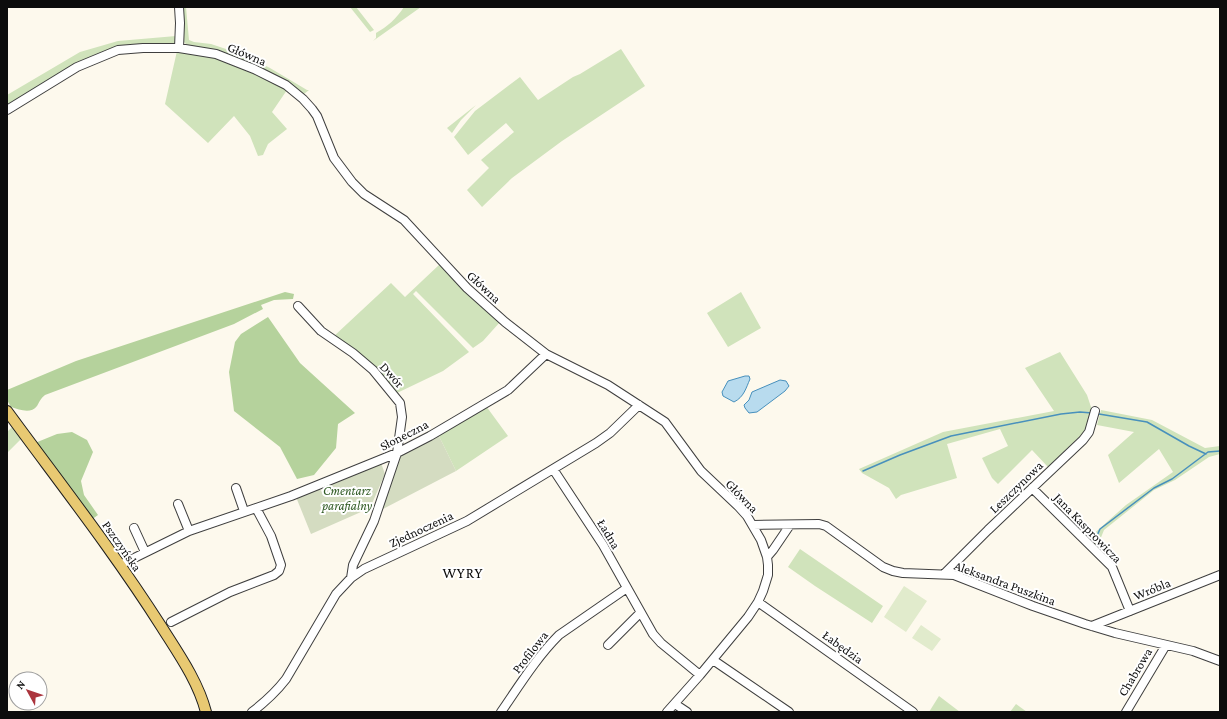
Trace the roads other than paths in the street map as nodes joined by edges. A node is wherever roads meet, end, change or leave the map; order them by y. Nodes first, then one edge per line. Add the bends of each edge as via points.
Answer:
1 (179, 7) edge
2 (179, 48) junction
3 (7, 110) edge
4 (298, 306) dead end
5 (546, 354) junction
6 (639, 405) junction
7 (7, 411) edge
8 (1095, 411) dead end
9 (397, 453) junction
10 (553, 469) junction
11 (236, 488) dead end
12 (1032, 488) junction
13 (178, 504) dead end
14 (256, 508) junction
15 (244, 511) junction
16 (753, 525) junction
17 (790, 525) junction
18 (134, 528) dead end
19 (189, 531) junction
20 (146, 552) junction
21 (767, 557) junction
22 (120, 565) junction
23 (944, 574) junction
24 (1220, 575) edge
25 (351, 578) junction
26 (627, 588) junction
27 (758, 602) junction
28 (1130, 610) junction
29 (640, 613) junction
30 (171, 622) dead end
31 (1092, 626) junction
32 (608, 645) dead end
33 (1166, 645) junction
34 (713, 660) junction
35 (1220, 661) edge
36 (700, 675) junction
37 (675, 704) junction
38 (204, 708) edge
39 (210, 712) edge
40 (252, 712) edge
41 (501, 712) edge
42 (667, 712) edge
43 (687, 712) edge
44 (789, 712) edge
45 (913, 712) edge
46 (1126, 712) edge

1 - 2 street
2 - 3 street, Główna via 118,50 77,67
2 - 5 street, Główna via 216,54 240,63 267,75 296,93 312,109 334,158 360,190 404,220 467,288
4 - 9 street, Dwór via 321,331 373,370 396,397 400,403 402,417
5 - 6 street, Główna via 608,385
5 - 9 street, Słoneczna via 508,390
6 - 10 street, Zjednoczenia via 610,433
6 - 16 street, Główna via 665,422 701,471 738,506
7 - 22 main road, Pszczyńska
8 - 12 street, Leszczynowa via 1089,432 1083,440
9 - 14 street, Słoneczna
9 - 25 street, Dwór via 374,521 353,565
10 - 25 street, Zjednoczenia via 467,521 364,569
10 - 26 street, Ładna via 603,545
11 - 15 street
12 - 23 street, Leszczynowa
12 - 28 street, Jana Kasprowicza via 1112,567
13 - 19 street
14 - 15 street, Słoneczna
14 - 30 street via 271,536 281,565 279,571
15 - 19 street, Słoneczna
16 - 17 street, Aleksandra Puszkina
16 - 21 street, Główna
17 - 21 street
17 - 23 street, Aleksandra Puszkina via 826,526 883,567 893,571
18 - 20 street
19 - 20 street, Słoneczna
20 - 22 street, Słoneczna
21 - 27 street, Główna via 768,575
22 - 38 main road, Pszczyńska via 190,673
23 - 31 street, Aleksandra Puszkina via 954,575
24 - 28 street, Wróbla
25 - 40 street, Zjednoczenia via 336,594 286,679 265,703
26 - 29 street, Ładna
26 - 41 street, Profilowa via 559,635 536,662
27 - 34 street, Główna
27 - 45 street, Łabędzia
28 - 31 street, Wróbla
29 - 32 street
29 - 36 street, Ładna via 661,643
31 - 33 street, Aleksandra Puszkina
33 - 35 street, Aleksandra Puszkina
33 - 46 street, Chabrowa
34 - 36 street, Główna
34 - 44 street
36 - 37 street, Główna
37 - 42 street, Główna
37 - 43 street
38 - 39 main road, Pszczyńska

